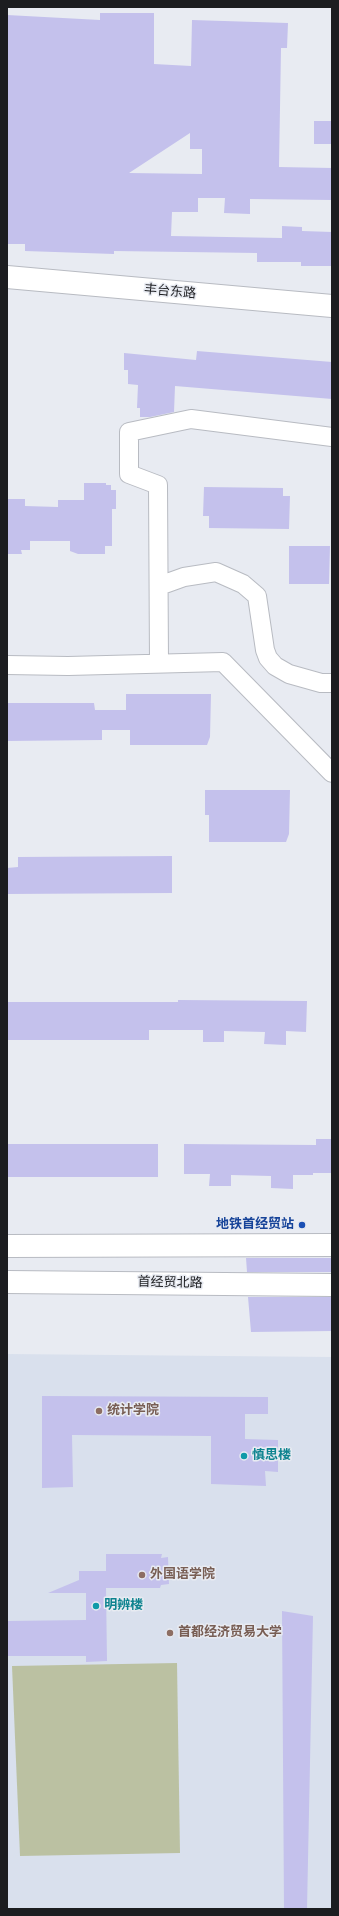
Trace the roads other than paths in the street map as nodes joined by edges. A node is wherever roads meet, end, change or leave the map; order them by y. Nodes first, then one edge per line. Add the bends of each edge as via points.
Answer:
1 (7, 277) edge
2 (332, 306) edge
3 (332, 437) edge
4 (159, 586) junction
5 (159, 664) junction
6 (7, 665) edge
7 (332, 683) edge
8 (332, 773) edge
9 (332, 1245) edge
10 (7, 1246) edge
11 (7, 1282) edge
12 (332, 1285) edge

1 - 2 street, 丰台东路
3 - 4 street via 191,419 129,432 129,474 158,485
4 - 5 street
4 - 7 street via 184,576 216,572 243,584 257,596 265,650 275,666 296,676 321,683
5 - 6 street
5 - 8 street via 223,662
9 - 10 street
11 - 12 street, 首经贸北路

